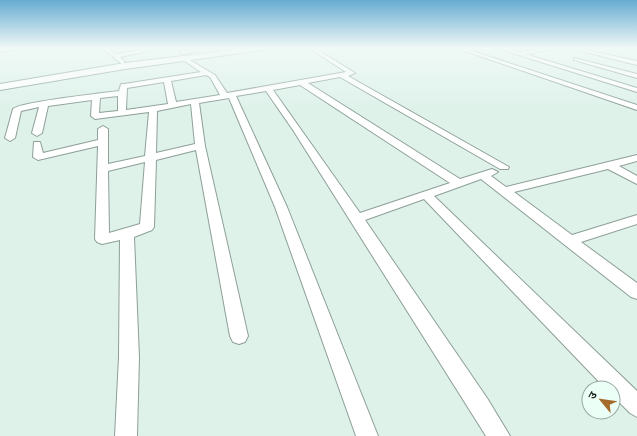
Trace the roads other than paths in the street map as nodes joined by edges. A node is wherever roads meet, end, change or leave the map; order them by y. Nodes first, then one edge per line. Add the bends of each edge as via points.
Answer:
1 (111, 68) edge
2 (201, 68) edge
3 (346, 68) edge
4 (520, 68) edge
5 (566, 68) edge
6 (611, 68) edge
7 (614, 69) joint
8 (207, 73) junction
9 (341, 75) junction
10 (637, 76) edge
11 (167, 79) junction
12 (301, 82) junction
13 (0, 87) edge
14 (268, 88) junction
15 (635, 88) edge
16 (122, 93) junction
17 (229, 95) junction
18 (96, 96) junction
19 (195, 101) junction
20 (44, 104) junction
21 (172, 105) junction
22 (153, 108) junction
23 (637, 108) edge
24 (122, 112) junction
25 (103, 129) dead end
26 (37, 133) dead end
27 (10, 138) dead end
28 (102, 142) junction
29 (37, 144) dead end
30 (200, 146) junction
31 (150, 158) junction
32 (637, 158) edge
33 (611, 166) junction
34 (102, 169) junction
35 (484, 176) junction
36 (637, 181) edge
37 (458, 184) junction
38 (505, 191) junction
39 (425, 194) junction
40 (357, 218) junction
41 (637, 219) edge
42 (127, 234) junction
43 (570, 241) junction
44 (637, 292) edge
45 (239, 336) dead end
46 (637, 406) edge
47 (126, 436) edge
48 (367, 436) edge
49 (499, 436) edge

1 - 13 street
2 - 8 street
3 - 9 street via 352,72
4 - 23 street
5 - 15 street
6 - 7 street
7 - 10 street
8 - 11 street
8 - 17 street via 213,76
9 - 12 street
9 - 35 street via 504,166
11 - 16 street via 124,86
11 - 21 street
12 - 14 street
12 - 37 street
14 - 17 street
14 - 40 street
16 - 18 street
16 - 24 street
17 - 19 street
17 - 48 street via 281,207
18 - 20 street
18 - 24 street via 95,116
19 - 21 street
19 - 30 street
20 - 26 street
20 - 27 street via 17,109
21 - 22 street
22 - 24 street
22 - 31 street
25 - 28 street
28 - 29 street via 38,157
28 - 34 street
30 - 31 street
30 - 45 street
31 - 34 street
31 - 42 street via 147,226
32 - 33 street
33 - 36 street
33 - 38 street
34 - 42 street via 102,239
35 - 37 street
35 - 38 street
37 - 39 street
38 - 43 street
39 - 40 street
39 - 46 street
40 - 49 street
41 - 43 street
42 - 47 street via 130,357
43 - 44 street

